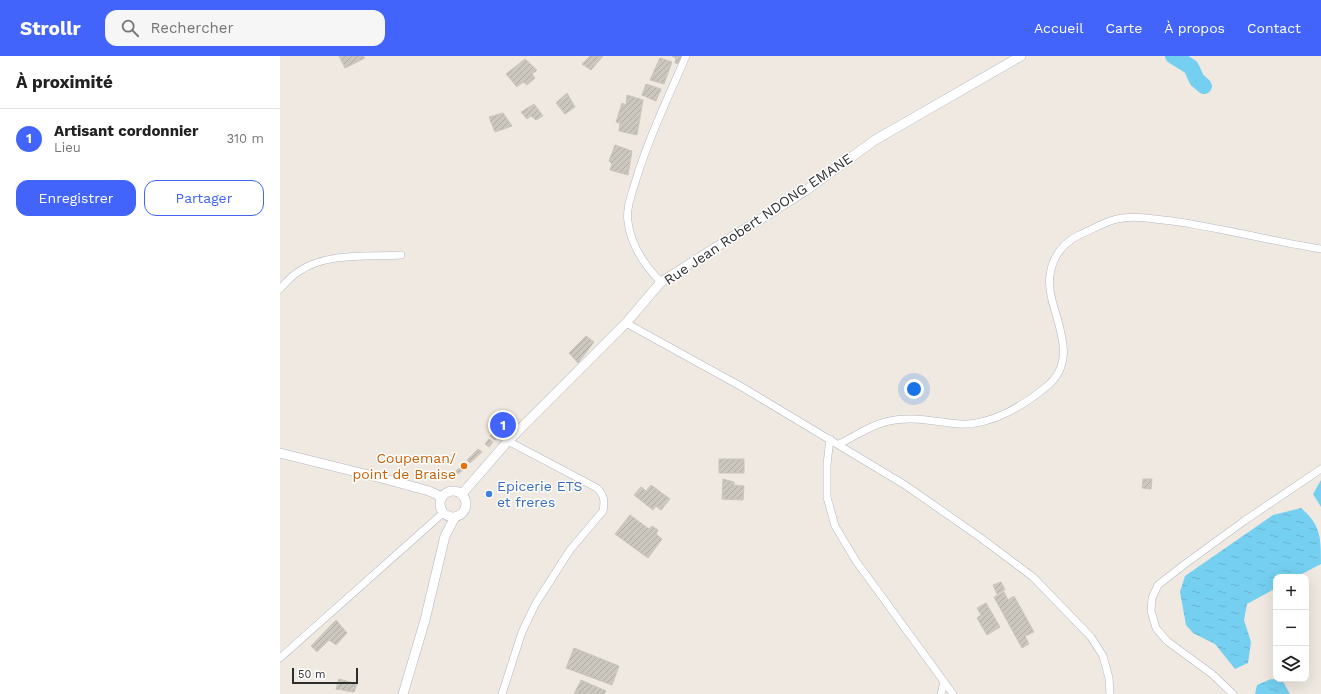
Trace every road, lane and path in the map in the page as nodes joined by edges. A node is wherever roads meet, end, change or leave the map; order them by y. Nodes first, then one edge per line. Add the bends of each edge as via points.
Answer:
1 (686, 56) edge
2 (1021, 56) edge
3 (1321, 249) edge
4 (401, 255) dead end
5 (661, 282) junction
6 (280, 290) edge
7 (626, 323) junction
8 (830, 439) junction
9 (508, 441) junction
10 (839, 444) junction
11 (280, 453) edge
12 (1321, 469) edge
13 (462, 494) junction
14 (442, 497) junction
15 (443, 513) junction
16 (454, 517) junction
17 (280, 658) edge
18 (944, 682) junction
19 (403, 694) edge
20 (502, 694) edge
21 (942, 694) edge
22 (953, 694) edge
23 (1110, 694) edge
24 (1233, 694) edge

1 - 5 street via 643,157 628,215 637,251
2 - 5 street, Rue Jean Robert NDONG EMANE via 874,140 810,187
3 - 10 street via 1208,226 1144,218 1116,219 1101,225 1069,240 1058,252 1050,270 1049,286 1064,344 1058,376 1046,387 1005,412 981,423 961,424 926,420 885,422
4 - 6 street via 355,257 322,262 297,272
5 - 7 street, Rue Jean Robert NDONG EMANE
7 - 8 street
7 - 9 street, Rue Jean Robert NDONG EMANE
8 - 10 street
8 - 18 street via 827,497 835,526 856,561
9 - 13 street, Rue Jean Robert NDONG EMANE
9 - 20 street via 597,488 603,494 605,503 603,510 570,550 536,602 522,632
10 - 23 street via 905,485 1033,577 1091,637 1103,656
11 - 14 street
12 - 24 street via 1184,564 1158,585 1152,598 1151,611 1156,628 1166,640 1212,674
13 - 14 street via 453,491
13 - 16 street via 467,503 466,510
14 - 15 street via 440,505
15 - 16 street via 448,517
15 - 17 street
16 - 19 street via 445,536 425,620
18 - 21 street
18 - 22 street

